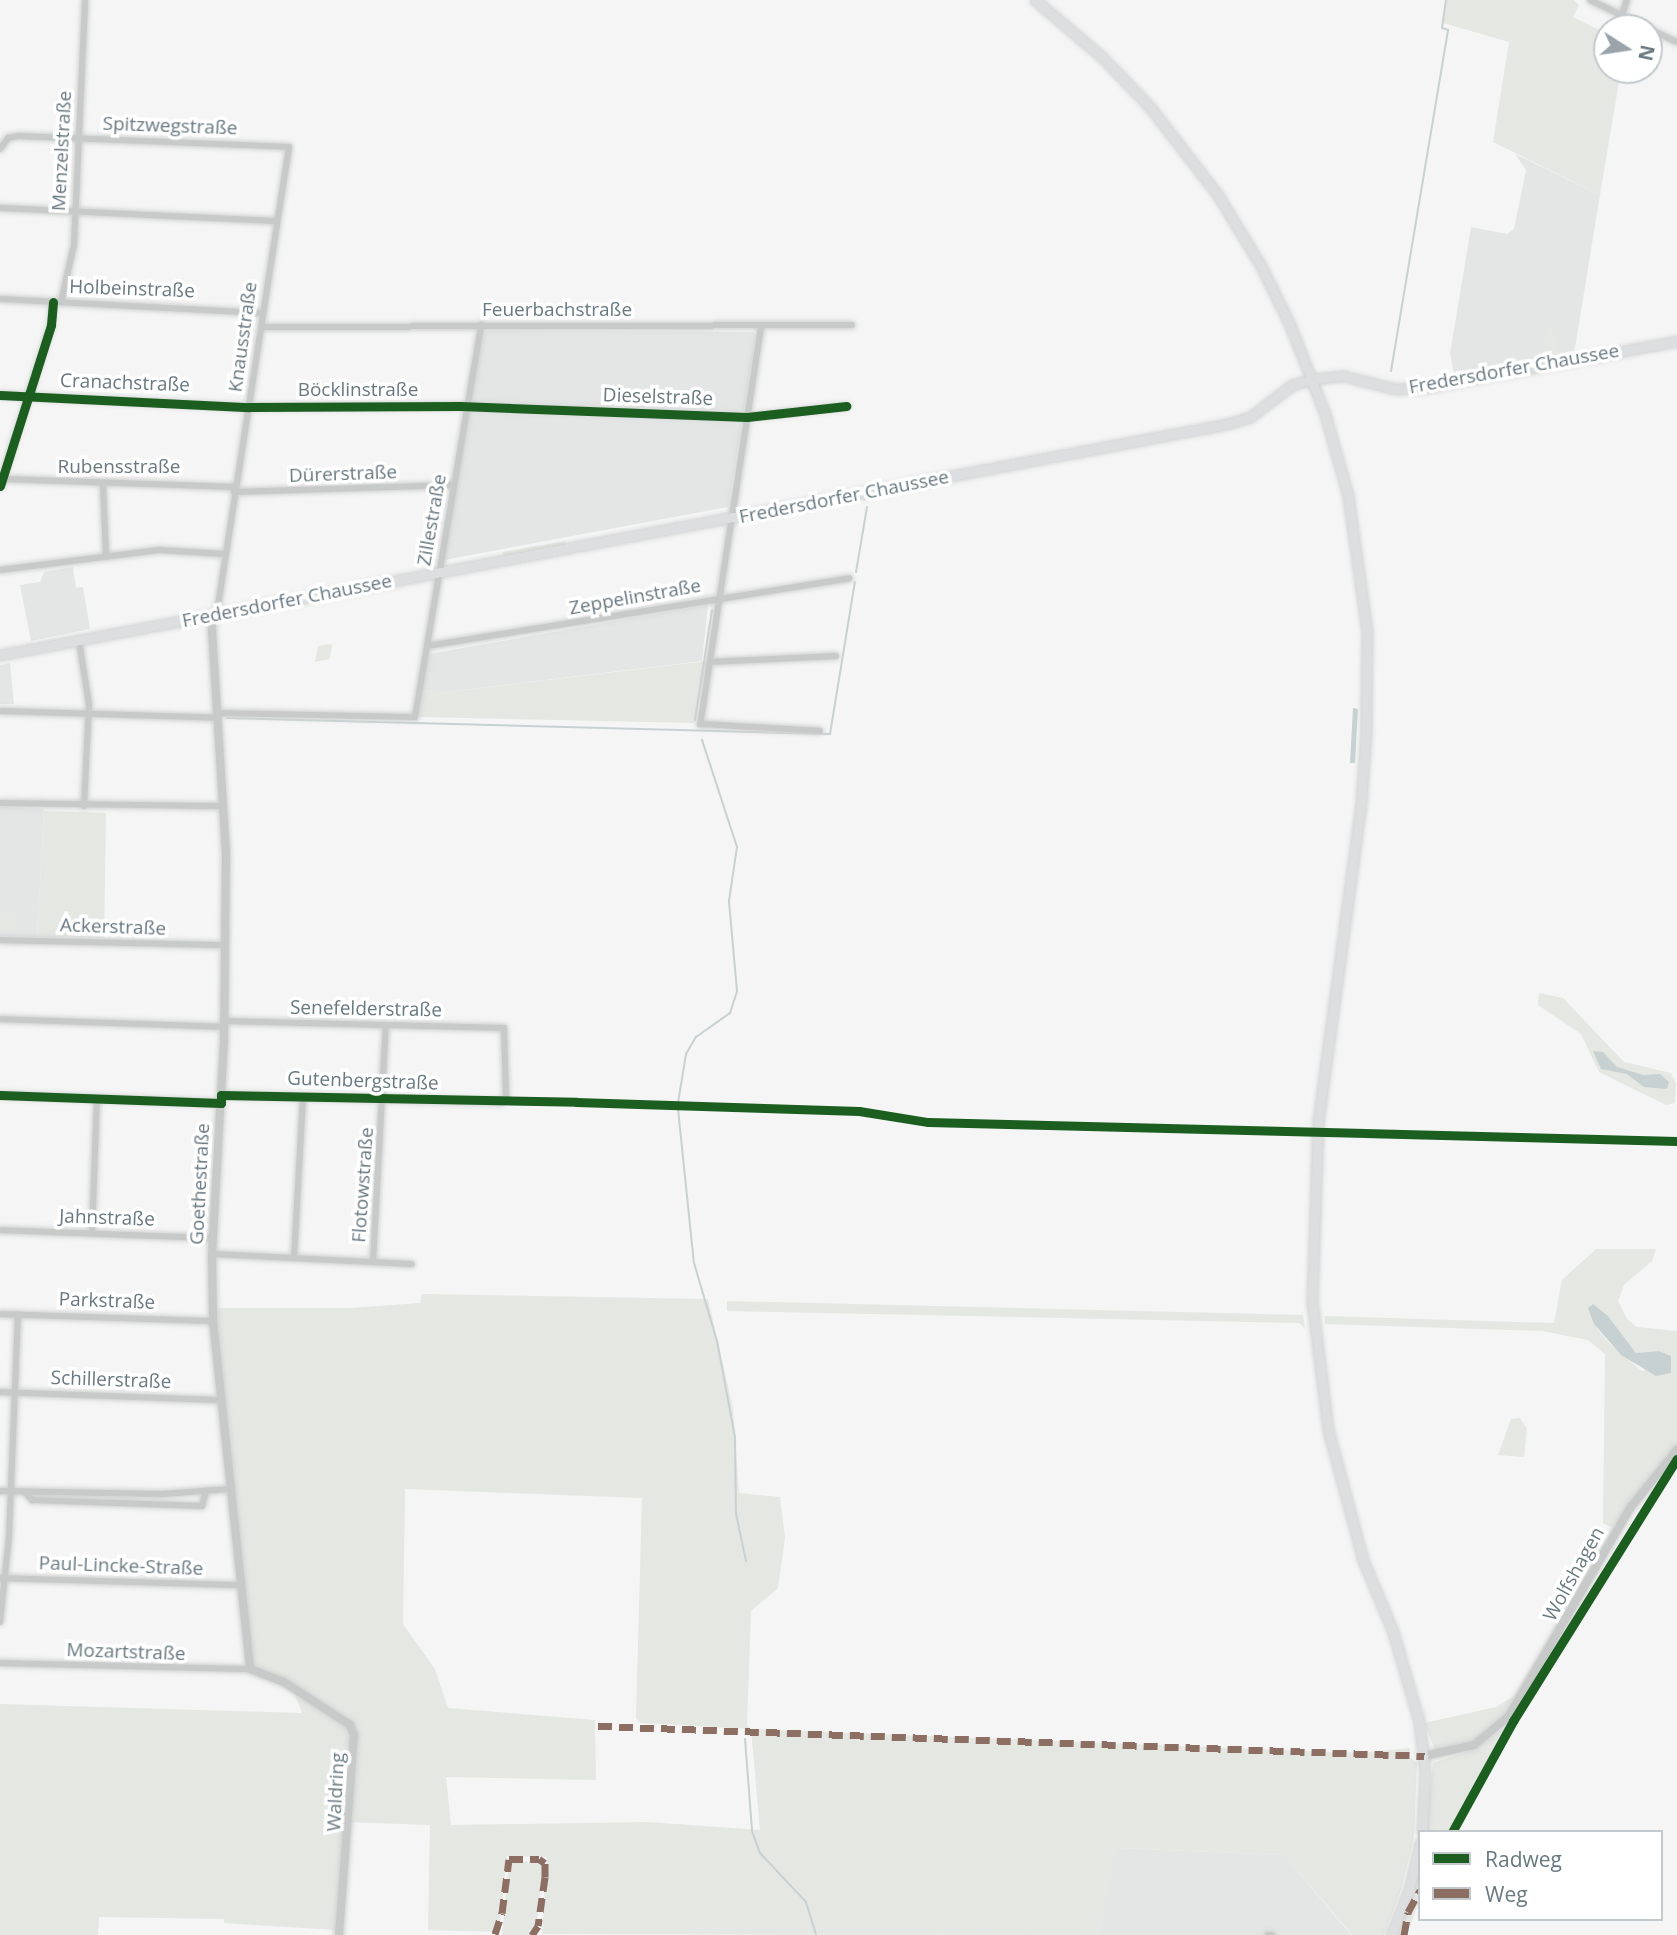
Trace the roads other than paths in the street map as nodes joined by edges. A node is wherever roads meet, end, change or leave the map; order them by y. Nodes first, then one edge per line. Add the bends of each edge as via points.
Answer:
1 (85, 0) edge
2 (1035, 0) edge
3 (1590, 0) edge
4 (1620, 14) edge
5 (78, 139) junction
6 (289, 147) joint
7 (0, 149) edge
8 (0, 208) edge
9 (75, 211) junction
10 (277, 220) junction
11 (0, 299) edge
12 (57, 302) junction
13 (262, 313) junction
14 (481, 326) junction
15 (852, 326) dead end
16 (262, 327) junction
17 (761, 327) junction
18 (1677, 341) edge
19 (1313, 380) junction
20 (0, 395) edge
21 (28, 396) junction
22 (846, 406) dead end
23 (248, 407) junction
24 (467, 407) junction
25 (747, 417) junction
26 (2, 482) edge
27 (103, 484) junction
28 (454, 485) junction
29 (234, 490) junction
30 (732, 518) junction
31 (224, 554) junction
32 (106, 555) junction
33 (0, 570) edge
34 (438, 573) junction
35 (850, 578) dead end
36 (719, 598) junction
37 (214, 615) junction
38 (79, 641) junction
39 (427, 646) junction
40 (0, 655) edge
41 (836, 656) dead end
42 (710, 662) junction
43 (0, 711) edge
44 (88, 713) junction
45 (218, 715) junction
46 (820, 730) dead end
47 (0, 803) edge
48 (85, 806) junction
49 (224, 806) junction
50 (0, 940) edge
51 (225, 945) junction
52 (0, 1019) edge
53 (225, 1024) junction
54 (386, 1025) junction
55 (506, 1030) joint
56 (0, 1095) edge
57 (303, 1097) junction
58 (97, 1098) junction
59 (221, 1099) junction
60 (384, 1099) junction
61 (0, 1230) edge
62 (92, 1233) junction
63 (212, 1238) junction
64 (212, 1254) junction
65 (294, 1258) junction
66 (373, 1262) junction
67 (412, 1264) dead end
68 (0, 1314) edge
69 (18, 1314) junction
70 (213, 1321) junction
71 (0, 1392) edge
72 (15, 1392) junction
73 (221, 1399) junction
74 (1677, 1450) edge
75 (230, 1489) junction
76 (0, 1491) edge
77 (11, 1491) junction
78 (206, 1491) junction
79 (25, 1492) junction
80 (2, 1578) edge
81 (240, 1585) junction
82 (0, 1622) edge
83 (0, 1663) edge
84 (250, 1669) junction
85 (1423, 1756) junction
86 (1422, 1830) edge
87 (1418, 1851) edge
88 (340, 1935) edge
89 (1391, 1935) edge

1 - 5 street, Menzelstraße
2 - 19 main road via 1102,57 1149,106 1217,194 1261,266
3 - 4 street
5 - 6 street, Spitzwegstraße
5 - 7 street, Spitzwegstraße via 8,138
5 - 9 street, Menzelstraße
6 - 10 street, Knausstraße
8 - 9 street
9 - 10 street
9 - 12 street, Menzelstraße via 73,252
10 - 13 street, Knausstraße
11 - 12 street, Holbeinstraße
12 - 13 street, Holbeinstraße
12 - 21 street, Menzelstraße
13 - 16 street, Knausstraße
14 - 16 street, Feuerbachstraße
14 - 17 street, Feuerbachstraße
14 - 24 street, Zillestraße
15 - 17 street, Feuerbachstraße
16 - 23 street, Knausstraße
17 - 25 street
18 - 19 main road, Fredersdorfer Chaussee via 1425,388 1395,389 1344,376
19 - 30 main road, Fredersdorfer Chaussee via 1292,386 1250,417 1227,424
19 - 85 main road via 1348,496 1362,581 1367,679 1361,804 1318,1122 1312,1301 1328,1430 1363,1560 1408,1675
20 - 21 street, Cranachstraße
21 - 23 street, Cranachstraße
21 - 26 street, Menzelstraße
22 - 25 street, Dieselstraße
23 - 24 street, Böcklinstraße
23 - 29 street, Knausstraße
24 - 25 street, Dieselstraße
24 - 28 street, Zillestraße
25 - 30 street
26 - 27 street, Rubensstraße
27 - 29 street, Rubensstraße
27 - 32 street
28 - 29 street, Dürerstraße
28 - 34 street, Zillestraße
29 - 31 street, Knausstraße
30 - 34 main road, Fredersdorfer Chaussee
30 - 36 street
31 - 32 street via 159,550
31 - 37 street, Knausstraße
32 - 33 street
34 - 37 main road, Fredersdorfer Chaussee
34 - 39 street, Zillestraße
35 - 36 street, Zeppelinstraße
36 - 39 street, Zeppelinstraße
36 - 42 street
37 - 38 main road, Fredersdorfer Chaussee
37 - 45 street, Goethestraße
38 - 40 main road, Fredersdorfer Chaussee
38 - 44 street
39 - 45 street, Zillestraße via 414,719
41 - 42 street
42 - 46 street via 700,724
43 - 44 street
44 - 45 street
44 - 48 street
45 - 49 street, Goethestraße
47 - 48 street
48 - 49 street
49 - 51 street, Goethestraße
50 - 51 street, Ackerstraße
51 - 53 street, Goethestraße
52 - 53 street, Senefelderstraße
53 - 54 street, Senefelderstraße
53 - 59 street, Goethestraße
54 - 55 street, Senefelderstraße
54 - 60 street, Flotowstraße
55 - 60 street, Gutenbergstraße via 505,1100
56 - 58 street, Gutenbergstraße
57 - 59 street, Gutenbergstraße
57 - 60 street, Gutenbergstraße
57 - 65 street
58 - 59 street, Gutenbergstraße
58 - 62 street
59 - 63 street, Goethestraße
60 - 66 street, Flotowstraße
61 - 62 street, Jahnstraße
62 - 63 street, Jahnstraße
63 - 64 street, Goethestraße
64 - 65 street
64 - 70 street, Goethestraße
65 - 66 street
66 - 67 street
68 - 69 street, Parkstraße
69 - 70 street, Parkstraße
69 - 72 street
70 - 73 street, Goethestraße
71 - 72 street, Schillerstraße
72 - 73 street, Schillerstraße
72 - 77 street
73 - 75 street, Goethestraße
74 - 85 street, Wolfshagen via 1630,1508 1507,1719 1474,1745
75 - 78 street
75 - 81 street, Goethestraße
76 - 77 street
77 - 79 street
77 - 80 street
78 - 79 street
78 - 79 street via 202,1506 32,1500
80 - 81 street, Paul-Lincke-Straße
80 - 82 street
81 - 84 street, Goethestraße
83 - 84 street, Mozartstraße
84 - 88 street, Waldring via 284,1682 353,1728
85 - 86 main road
87 - 89 main road

